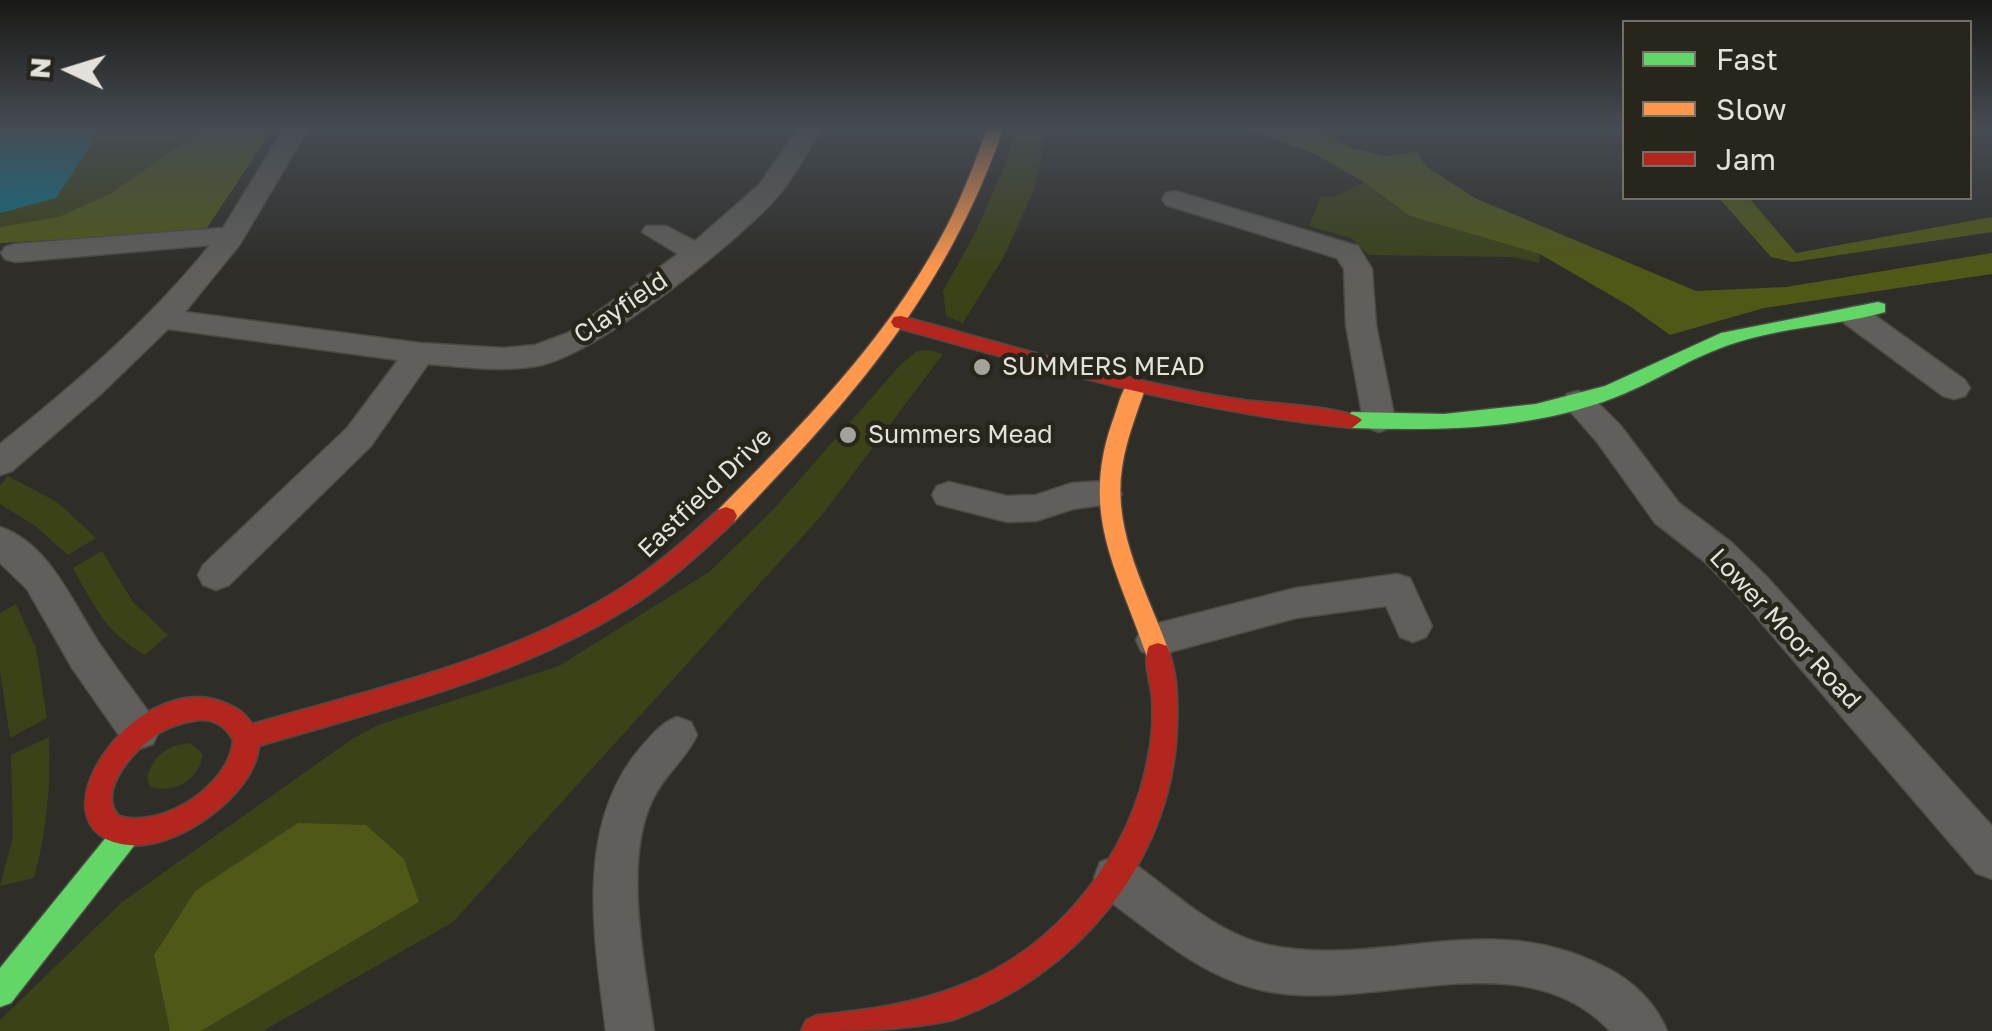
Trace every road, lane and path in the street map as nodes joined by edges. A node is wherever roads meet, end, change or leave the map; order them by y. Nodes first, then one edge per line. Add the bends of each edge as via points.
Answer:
1 (268, 175) edge
2 (779, 175) edge
3 (977, 175) edge
4 (1175, 199) dead end
5 (656, 232) dead end
6 (231, 236) junction
7 (15, 253) dead end
8 (698, 253) junction
9 (1866, 312) joint
10 (159, 318) junction
11 (901, 322) junction
12 (420, 353) junction
13 (1136, 386) junction
14 (1954, 388) dead end
15 (1578, 402) junction
16 (1379, 420) junction
17 (0, 428) edge
18 (33, 435) junction
19 (0, 462) edge
20 (1105, 494) junction
21 (950, 495) dead end
22 (0, 540) edge
23 (216, 575) dead end
24 (1413, 626) dead end
25 (1155, 640) junction
26 (139, 731) junction
27 (678, 735) dead end
28 (246, 738) junction
29 (127, 832) junction
30 (1992, 858) edge
31 (1116, 878) junction
32 (0, 992) edge
33 (630, 1031) edge
34 (817, 1031) edge
35 (1643, 1031) edge

1 - 6 street
2 - 8 street, Clayfield
3 - 11 street, Eastfield Drive via 956,227
4 - 16 street via 1336,246 1354,259
5 - 8 street, Clayfield
6 - 7 street
6 - 10 street
8 - 12 street, Clayfield via 579,340 539,355
9 - 14 street
9 - 15 street via 1722,340
10 - 12 street, Clayfield
10 - 18 street
11 - 13 street
11 - 28 street, Eastfield Drive via 717,526 644,589 519,654
12 - 23 street via 358,437
13 - 16 street via 1254,408
13 - 20 street via 1113,440
15 - 16 street via 1445,420
15 - 30 street, Lower Moor Road via 1667,513 1753,587
17 - 18 street
18 - 19 street
20 - 21 street via 1007,509
20 - 25 street via 1115,552
22 - 26 street via 40,578
24 - 25 street via 1398,589 1296,603
25 - 31 street via 1166,692 1162,763 1146,820
26 - 28 street via 162,718 208,708 239,722
26 - 29 street via 111,760 96,792 109,825
27 - 33 street via 638,785 620,834 618,939
28 - 29 street via 244,760 210,804 154,832
29 - 32 street
31 - 34 street via 1078,927 998,987 942,1011
31 - 35 street via 1246,964 1329,972 1443,960 1542,968 1606,990

